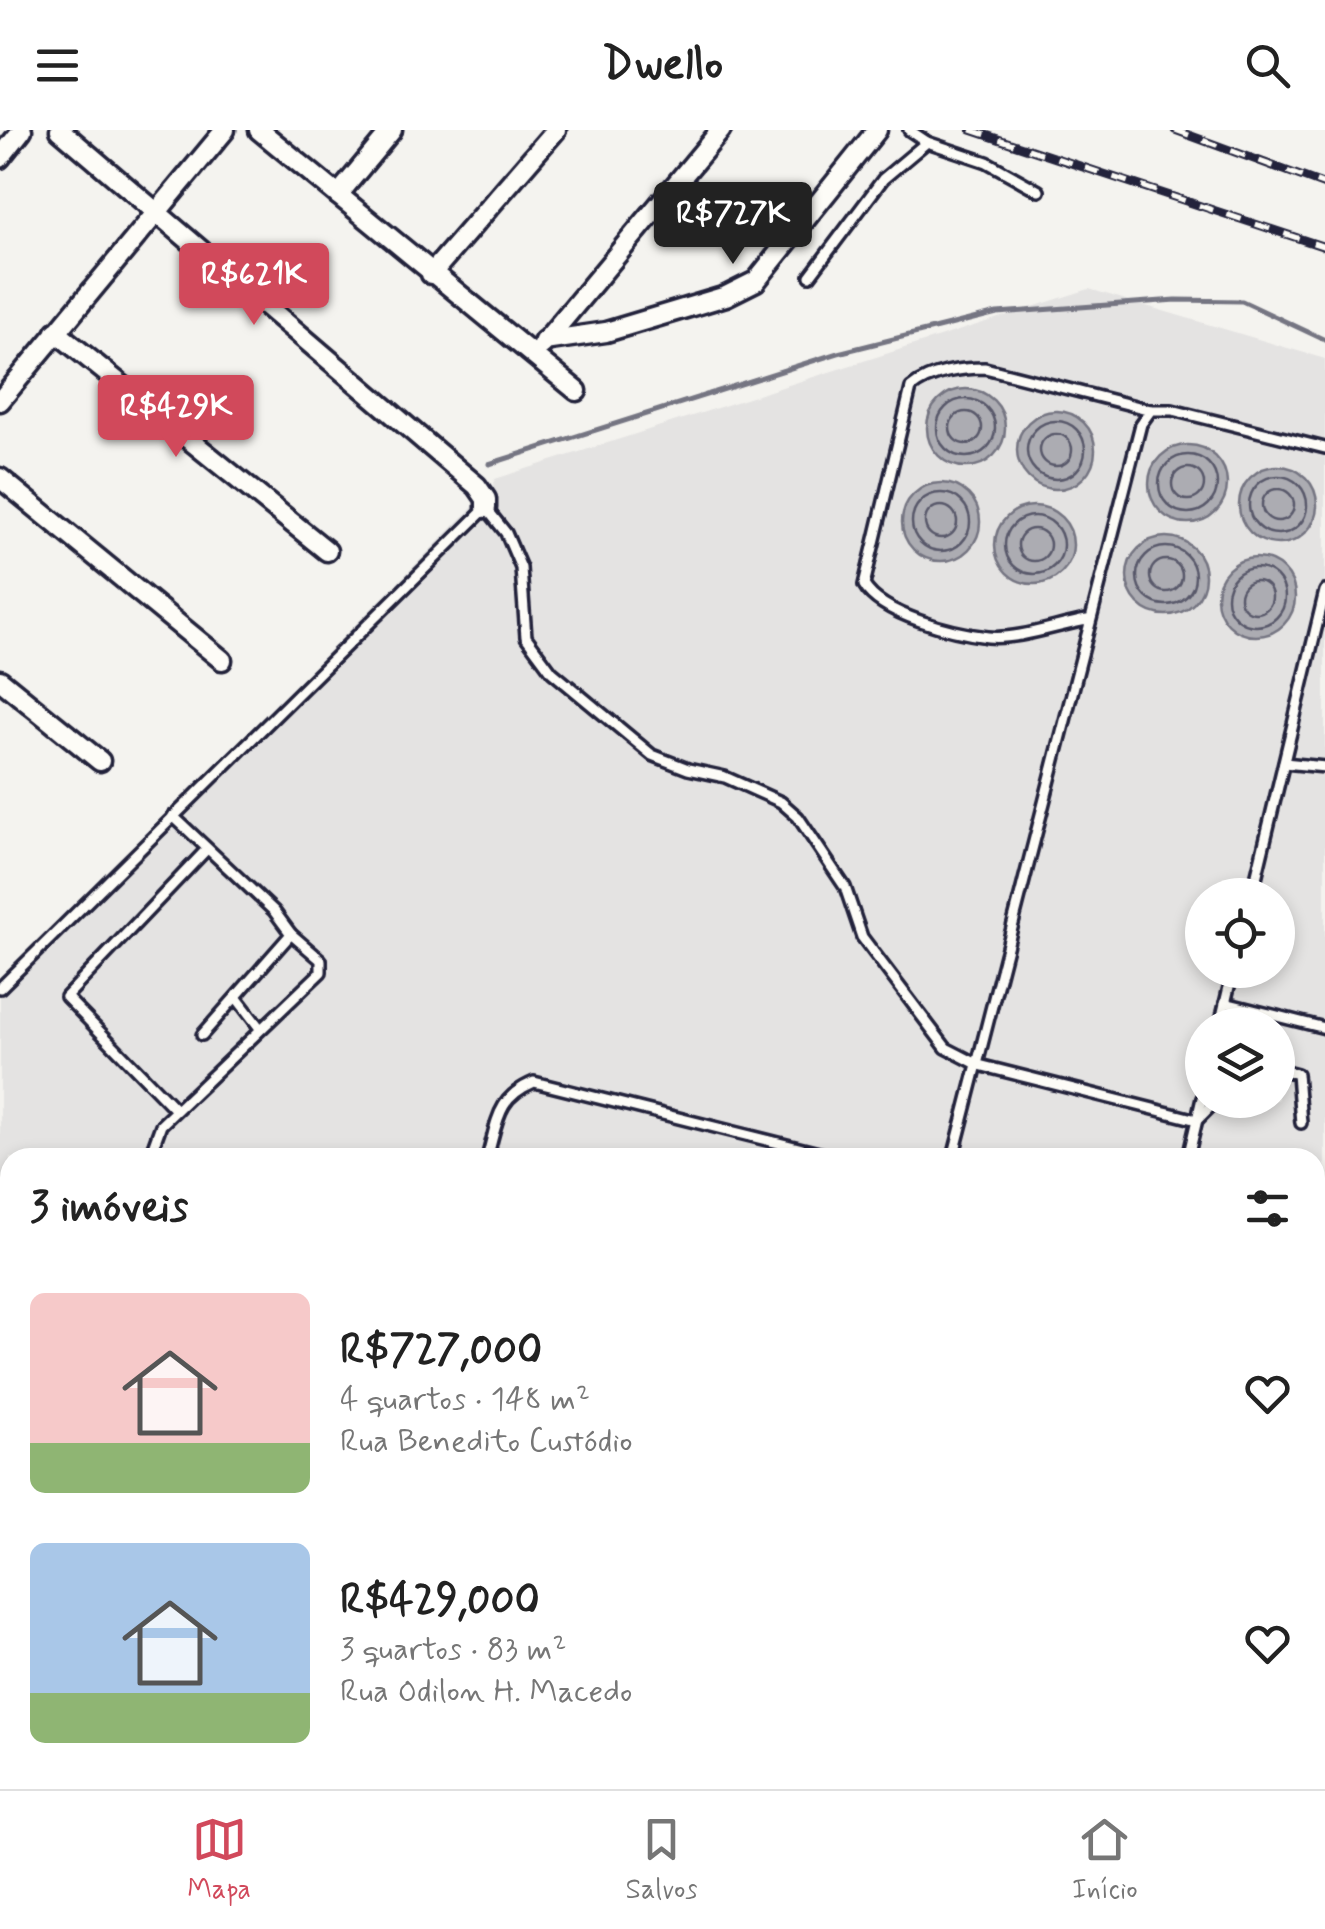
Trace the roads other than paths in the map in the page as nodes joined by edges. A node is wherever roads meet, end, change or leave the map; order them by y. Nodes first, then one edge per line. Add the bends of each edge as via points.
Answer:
1 (22, 130) edge
2 (60, 130) edge
3 (225, 130) edge
4 (259, 130) edge
5 (392, 130) edge
6 (556, 130) edge
7 (721, 130) edge
8 (878, 130) edge
9 (909, 130) edge
10 (927, 142) junction
11 (0, 158) edge
12 (1038, 191) dead end
13 (338, 195) junction
14 (154, 211) junction
15 (431, 274) junction
16 (810, 276) dead end
17 (56, 332) junction
18 (539, 349) junction
19 (578, 391) dead end
20 (0, 401) edge
21 (1151, 410) junction
22 (1325, 448) edge
23 (0, 478) edge
24 (486, 508) junction
25 (327, 551) dead end
26 (1325, 591) edge
27 (1088, 620) junction
28 (222, 660) dead end
29 (0, 680) edge
30 (100, 761) dead end
31 (1284, 763) junction
32 (1325, 767) edge
33 (172, 816) junction
34 (207, 849) junction
35 (1256, 878) edge
36 (292, 934) junction
37 (0, 988) edge
38 (1229, 988) edge
39 (236, 998) junction
40 (1225, 1003) junction
41 (1224, 1008) edge
42 (258, 1028) junction
43 (1325, 1028) edge
44 (202, 1035) dead end
45 (978, 1065) junction
46 (1295, 1073) edge
47 (176, 1110) junction
48 (1197, 1120) joint
49 (1301, 1123) dead end
50 (153, 1148) edge
51 (490, 1148) edge
52 (798, 1148) edge
53 (956, 1148) edge
54 (1190, 1148) edge

1 - 11 street
2 - 14 street
3 - 14 street
4 - 13 street
5 - 13 street
6 - 15 street
7 - 18 street
8 - 18 street via 756,281 726,296
9 - 10 lane
10 - 12 lane via 987,162
10 - 16 lane via 883,179
13 - 15 street
14 - 17 street
14 - 24 street via 476,486
15 - 18 street
17 - 20 street
17 - 25 street
18 - 19 street
21 - 22 lane
21 - 27 lane via 1132,451
21 - 27 lane via 985,368 965,368 911,388 864,585 872,600 990,637
23 - 28 street
24 - 33 lane
24 - 45 lane via 521,568 526,637 552,672 652,755 725,777 798,817 844,887 862,937 946,1048
26 - 31 lane
27 - 45 lane
29 - 30 street
31 - 32 lane
31 - 35 lane
33 - 34 lane
33 - 37 lane
34 - 36 lane
34 - 47 lane via 66,997
36 - 39 lane
36 - 42 lane via 321,960 321,972
38 - 40 lane
39 - 42 lane
39 - 44 lane
40 - 41 lane
40 - 43 lane
42 - 47 lane
45 - 48 lane
45 - 53 lane
46 - 49 lane
47 - 50 lane
48 - 54 lane
51 - 52 lane via 502,1104 534,1082

